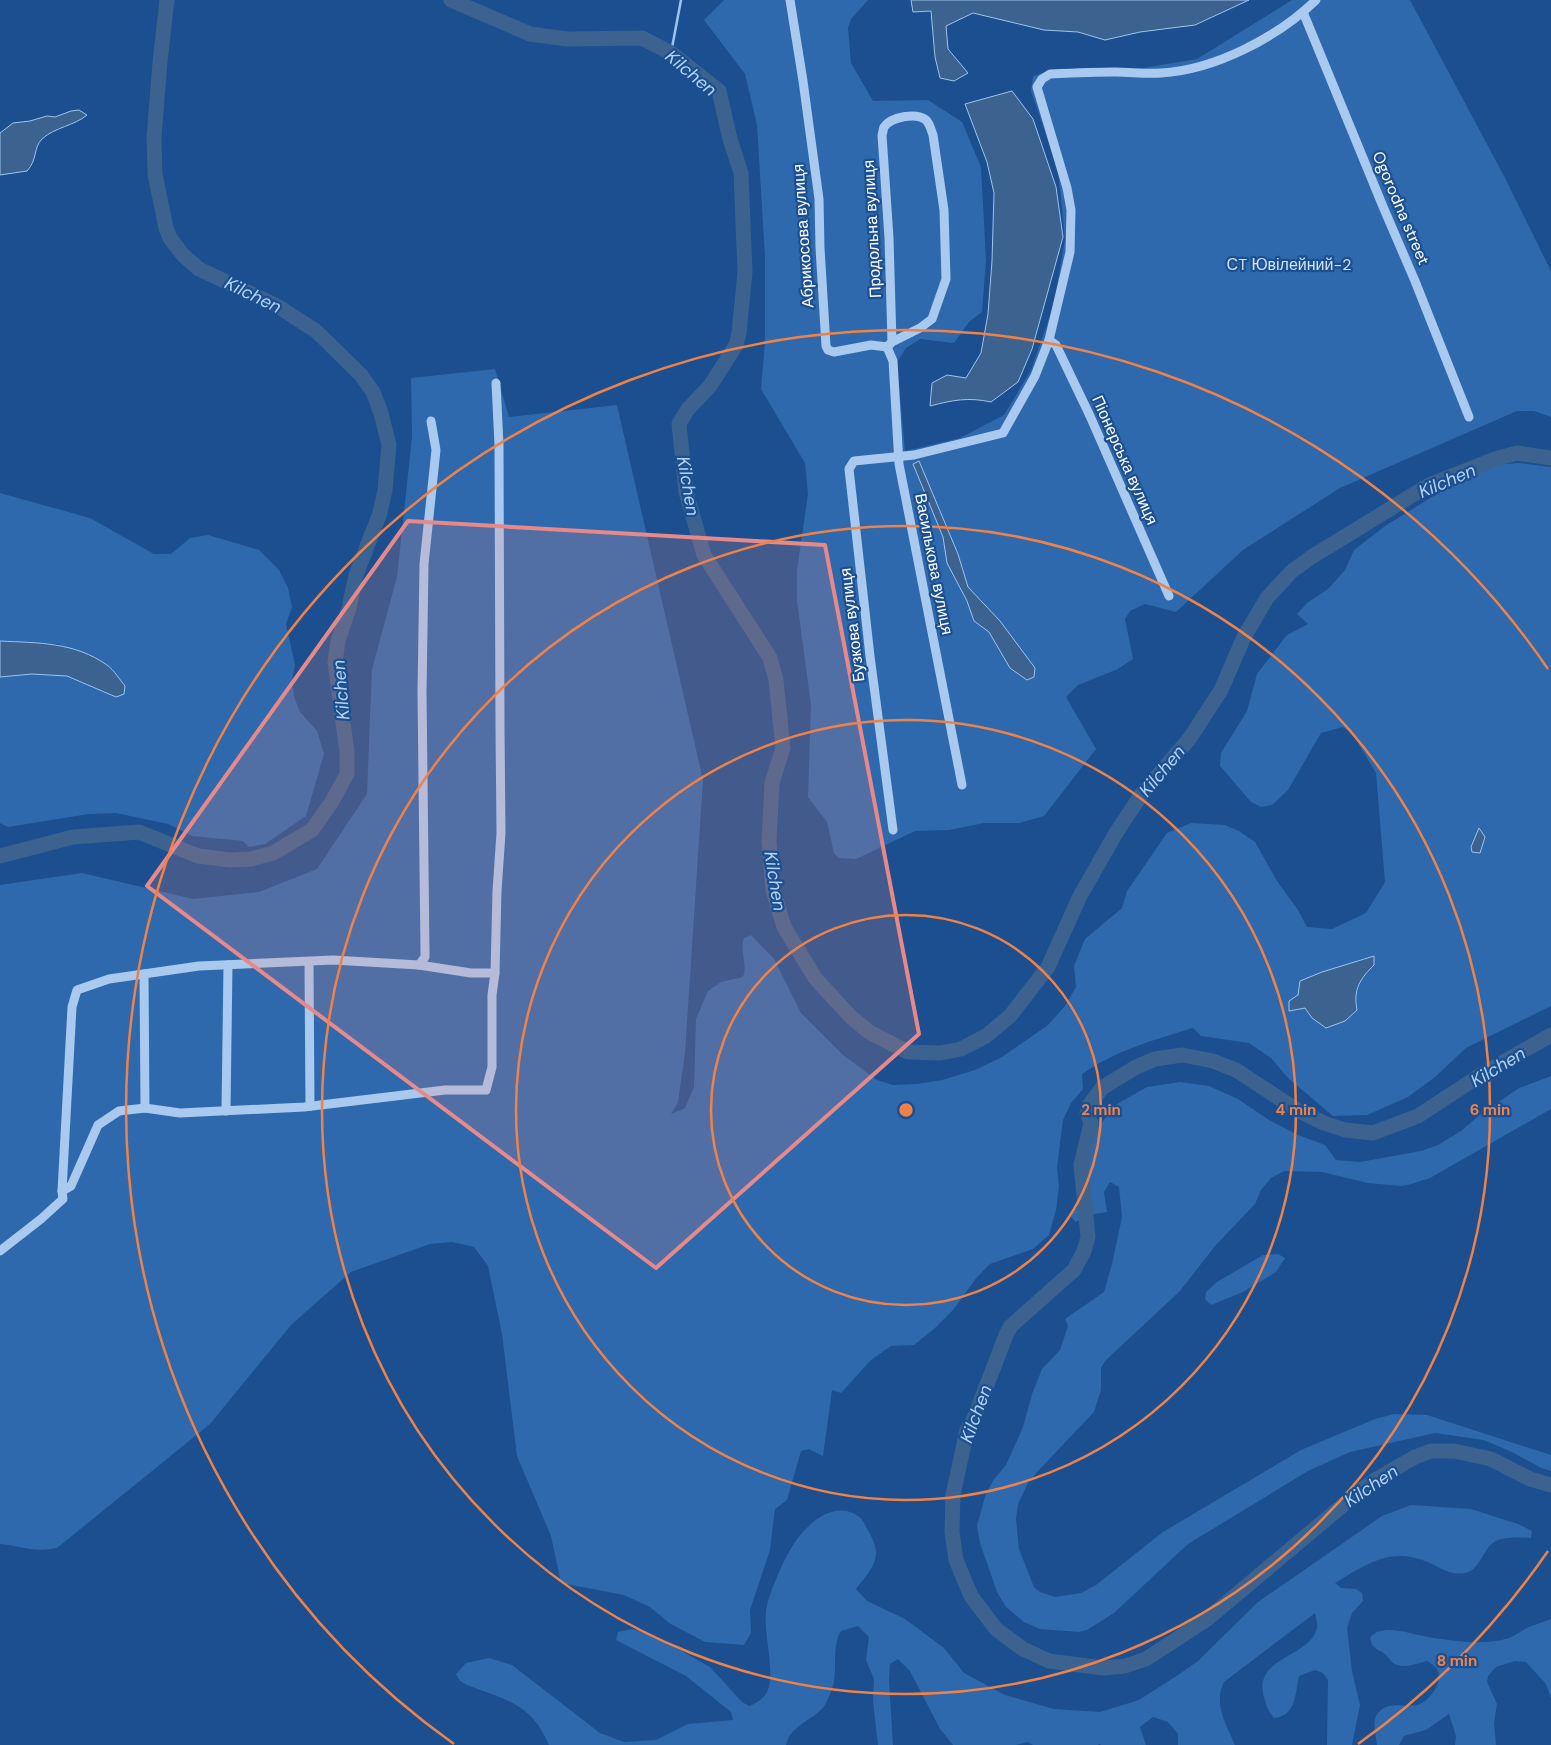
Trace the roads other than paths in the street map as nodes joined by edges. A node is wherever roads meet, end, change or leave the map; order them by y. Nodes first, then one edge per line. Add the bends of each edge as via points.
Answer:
1 (790, 0) edge
2 (1316, 0) edge
3 (1303, 12) junction
4 (1049, 340) junction
5 (890, 344) junction
6 (496, 383) dead end
7 (1469, 417) dead end
8 (431, 421) dead end
9 (899, 456) junction
10 (1169, 596) dead end
11 (962, 785) dead end
12 (893, 830) dead end
13 (309, 962) junction
14 (228, 965) junction
15 (419, 966) junction
16 (495, 973) junction
17 (144, 974) junction
18 (310, 1106) junction
19 (145, 1108) junction
20 (226, 1111) junction
21 (62, 1191) junction
22 (0, 1251) edge

1 - 5 street, Абрикосова вулиця via 819,199 826,346 834,352
2 - 3 street
3 - 4 street via 1278,31 1196,68 1161,73 1050,74 1042,79 1037,87 1040,101 1071,210 1070,252
3 - 7 street, Ogorodna street
4 - 9 street, Бузкова вулиця via 1035,376 1003,434
4 - 10 street, Піонерська вулиця via 1056,345 1090,416
5 - 5 street, Продольна вулиця via 889,238 882,135 889,122 912,115 930,125 933,135 944,210 946,279 932,319
5 - 9 street, Василькова вулиця
6 - 16 street via 502,833
8 - 15 street via 436,450 424,564 425,957
9 - 11 street, Василькова вулиця
9 - 12 street, Бузкова вулиця via 854,462 849,468
13 - 14 street
13 - 15 street via 333,960
13 - 18 street
14 - 17 street
14 - 20 street
15 - 16 street
16 - 18 street via 492,1067 486,1090 445,1090
17 - 19 street
17 - 21 street via 109,979 77,990 72,1007
18 - 20 street
19 - 20 street via 180,1113
19 - 21 street via 119,1111 98,1125 70,1186
21 - 22 street via 63,1199 56,1206

